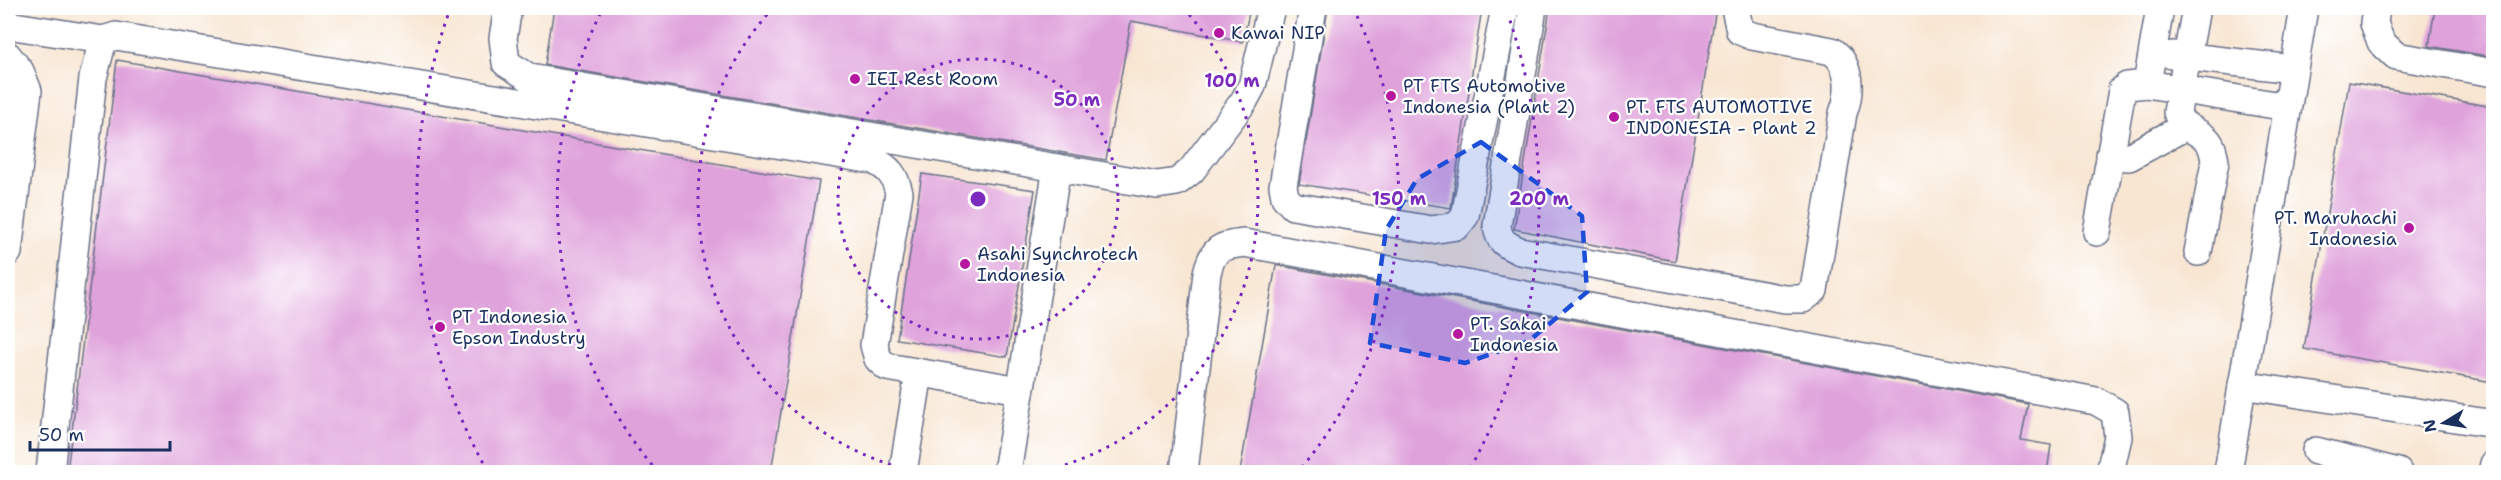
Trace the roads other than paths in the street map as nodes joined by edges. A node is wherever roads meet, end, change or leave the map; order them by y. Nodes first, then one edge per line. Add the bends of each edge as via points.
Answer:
1 (508, 8) edge
2 (1271, 8) edge
3 (1313, 8) edge
4 (1505, 8) edge
5 (1533, 8) edge
6 (1735, 8) edge
7 (2160, 8) edge
8 (2196, 8) edge
9 (2304, 8) edge
10 (2376, 8) edge
11 (8, 25) edge
12 (103, 40) junction
13 (2153, 52) junction
14 (8, 56) edge
15 (2188, 58) junction
16 (2293, 69) junction
17 (2493, 73) edge
18 (2147, 84) junction
19 (2182, 91) junction
20 (2288, 107) junction
21 (2186, 126) junction
22 (2110, 155) junction
23 (1057, 168) junction
24 (2097, 232) dead end
25 (8, 252) edge
26 (2198, 252) dead end
27 (919, 373) junction
28 (2242, 386) junction
29 (1020, 390) junction
30 (2493, 424) edge
31 (2316, 451) dead end
32 (2493, 464) edge
33 (50, 472) edge
34 (903, 472) edge
35 (1006, 472) edge
36 (1184, 472) edge
37 (2110, 472) edge
38 (2228, 472) edge
39 (2398, 472) edge
40 (2492, 472) edge

1 - 23 lane via 503,38 506,63 530,78
2 - 23 lane via 1252,86 1191,171 1177,182 1157,185
3 - 4 lane via 1283,186 1285,197 1293,206 1431,230 1457,225 1464,216
5 - 6 lane via 1497,226 1505,245 1520,251 1785,299 1803,299 1814,290 1848,101 1845,67 1832,51 1740,31
7 - 13 lane
8 - 15 lane
9 - 16 lane
10 - 17 lane via 2374,22 2381,42 2396,56
11 - 12 lane
12 - 27 lane via 116,36 147,40 873,160 887,167 896,178 899,193 874,345 878,358 887,367
12 - 33 lane via 88,111
13 - 15 lane
13 - 18 lane
14 - 25 lane via 28,91
15 - 16 lane
15 - 19 lane
16 - 20 lane
18 - 19 lane
18 - 22 lane via 2122,90
19 - 20 lane
19 - 21 lane via 2177,112
20 - 28 lane
21 - 22 lane via 2129,157
21 - 26 lane via 2200,132 2214,150
22 - 24 lane
23 - 29 lane
27 - 29 lane
27 - 34 lane
28 - 30 lane
28 - 38 lane
29 - 35 lane
31 - 39 lane
32 - 40 lane
36 - 37 lane via 1211,256 1224,246 1244,243 2096,401 2115,412 2118,437

